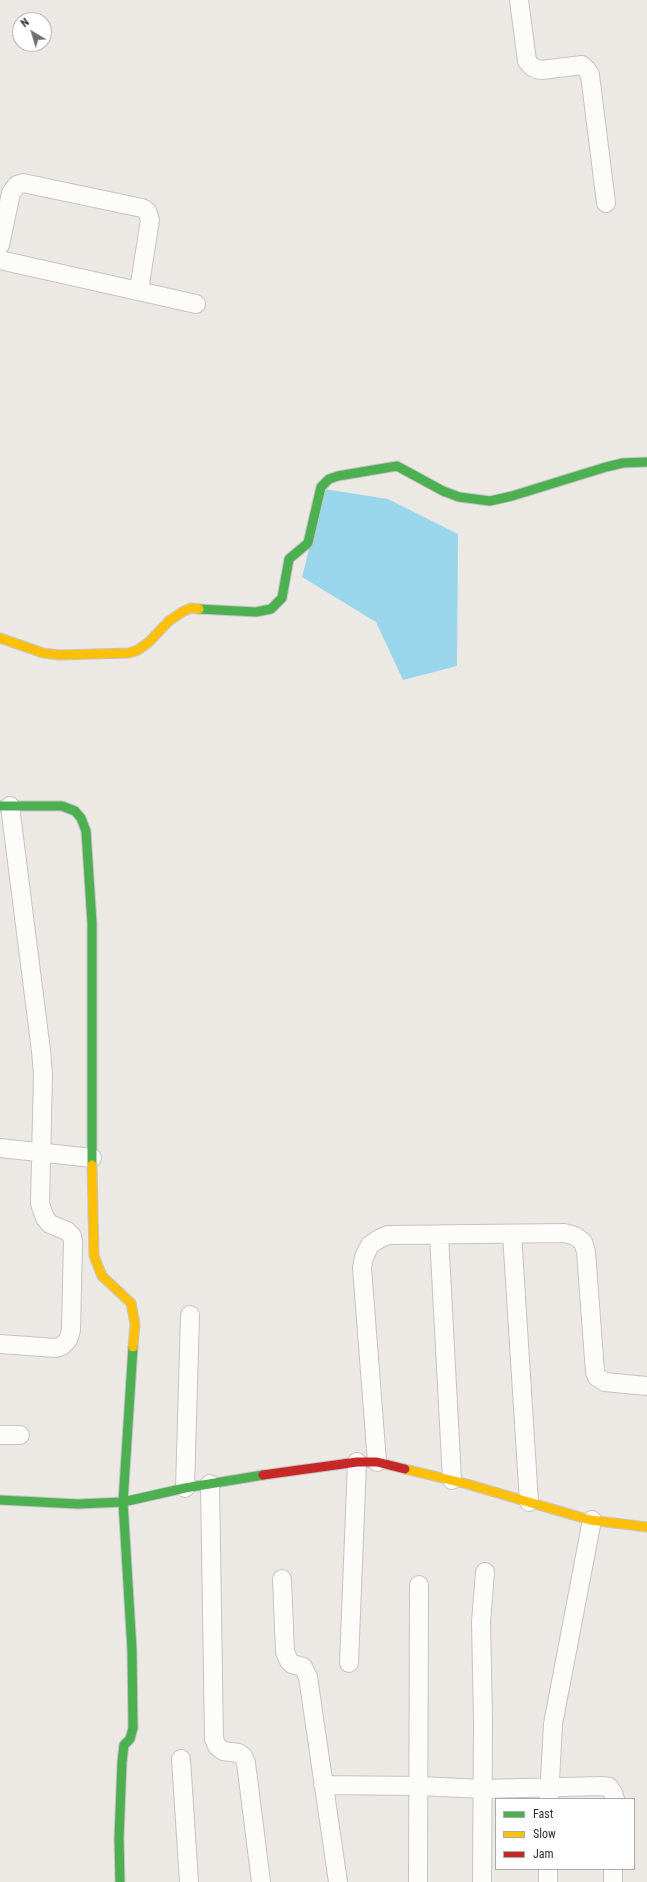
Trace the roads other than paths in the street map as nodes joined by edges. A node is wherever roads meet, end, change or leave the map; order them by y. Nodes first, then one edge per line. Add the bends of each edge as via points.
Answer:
1 (519, 0) edge
2 (606, 203) dead end
3 (0, 244) edge
4 (0, 260) edge
5 (139, 290) junction
6 (196, 304) dead end
7 (647, 462) edge
8 (0, 638) edge
9 (5, 806) edge
10 (0, 1148) edge
11 (42, 1153) junction
12 (92, 1158) junction
13 (439, 1234) junction
14 (512, 1234) junction
15 (190, 1314) dead end
16 (0, 1344) edge
17 (647, 1386) edge
18 (0, 1435) edge
19 (20, 1435) dead end
20 (357, 1462) junction
21 (377, 1462) junction
22 (452, 1480) junction
23 (210, 1484) junction
24 (185, 1488) junction
25 (0, 1500) edge
26 (123, 1502) junction
27 (529, 1502) junction
28 (592, 1520) junction
29 (647, 1527) edge
30 (485, 1572) dead end
31 (282, 1579) dead end
32 (419, 1585) dead end
33 (349, 1663) dead end
34 (181, 1759) dead end
35 (323, 1785) junction
36 (419, 1786) junction
37 (482, 1789) junction
38 (549, 1793) edge
39 (615, 1798) edge
40 (548, 1870) edge
41 (613, 1870) edge
42 (120, 1882) edge
43 (189, 1882) edge
44 (261, 1882) edge
45 (338, 1882) edge
46 (418, 1882) edge
47 (482, 1882) edge
48 (548, 1882) edge
49 (613, 1882) edge

1 - 2 street via 527,61 531,66 536,70 542,70 582,65 590,75
3 - 5 street via 11,193 23,183 142,208 147,211 150,220
4 - 5 street
5 - 6 street
7 - 8 street via 623,462 606,466 490,501 459,497 443,491 397,466 338,476 329,479 321,487 308,543 289,559 282,598 272,609 256,612 191,608 169,621 144,646 129,652 48,654
9 - 11 street via 41,1051
9 - 12 street via 62,806 75,811 86,830 92,923
10 - 11 street
11 - 12 street
11 - 16 street via 42,1212 50,1224 67,1231 73,1242 71,1330 68,1340 56,1348
12 - 26 street via 94,1256 102,1276 131,1303 134,1312
13 - 14 street
13 - 21 street via 388,1235 370,1245 364,1257 362,1268
13 - 22 street
14 - 17 street via 565,1233 583,1242 597,1377 605,1382
14 - 27 street
15 - 24 street
18 - 19 street
20 - 21 street
20 - 23 street
20 - 33 street
21 - 22 street
22 - 27 street
23 - 24 street
23 - 44 street via 214,1739 223,1751 238,1753 243,1756 246,1763
24 - 26 street
25 - 26 street via 78,1504
26 - 42 street via 132,1650 133,1728 130,1739 124,1745 122,1762
27 - 28 street
28 - 29 street
28 - 38 street via 553,1724
30 - 37 street via 481,1622
31 - 35 street via 286,1652 289,1661 303,1667 308,1677
32 - 36 street
34 - 43 street
35 - 36 street
35 - 45 street
36 - 37 street
36 - 46 street
37 - 38 street
37 - 47 street
38 - 39 street via 602,1786 609,1787
40 - 48 street
41 - 49 street

